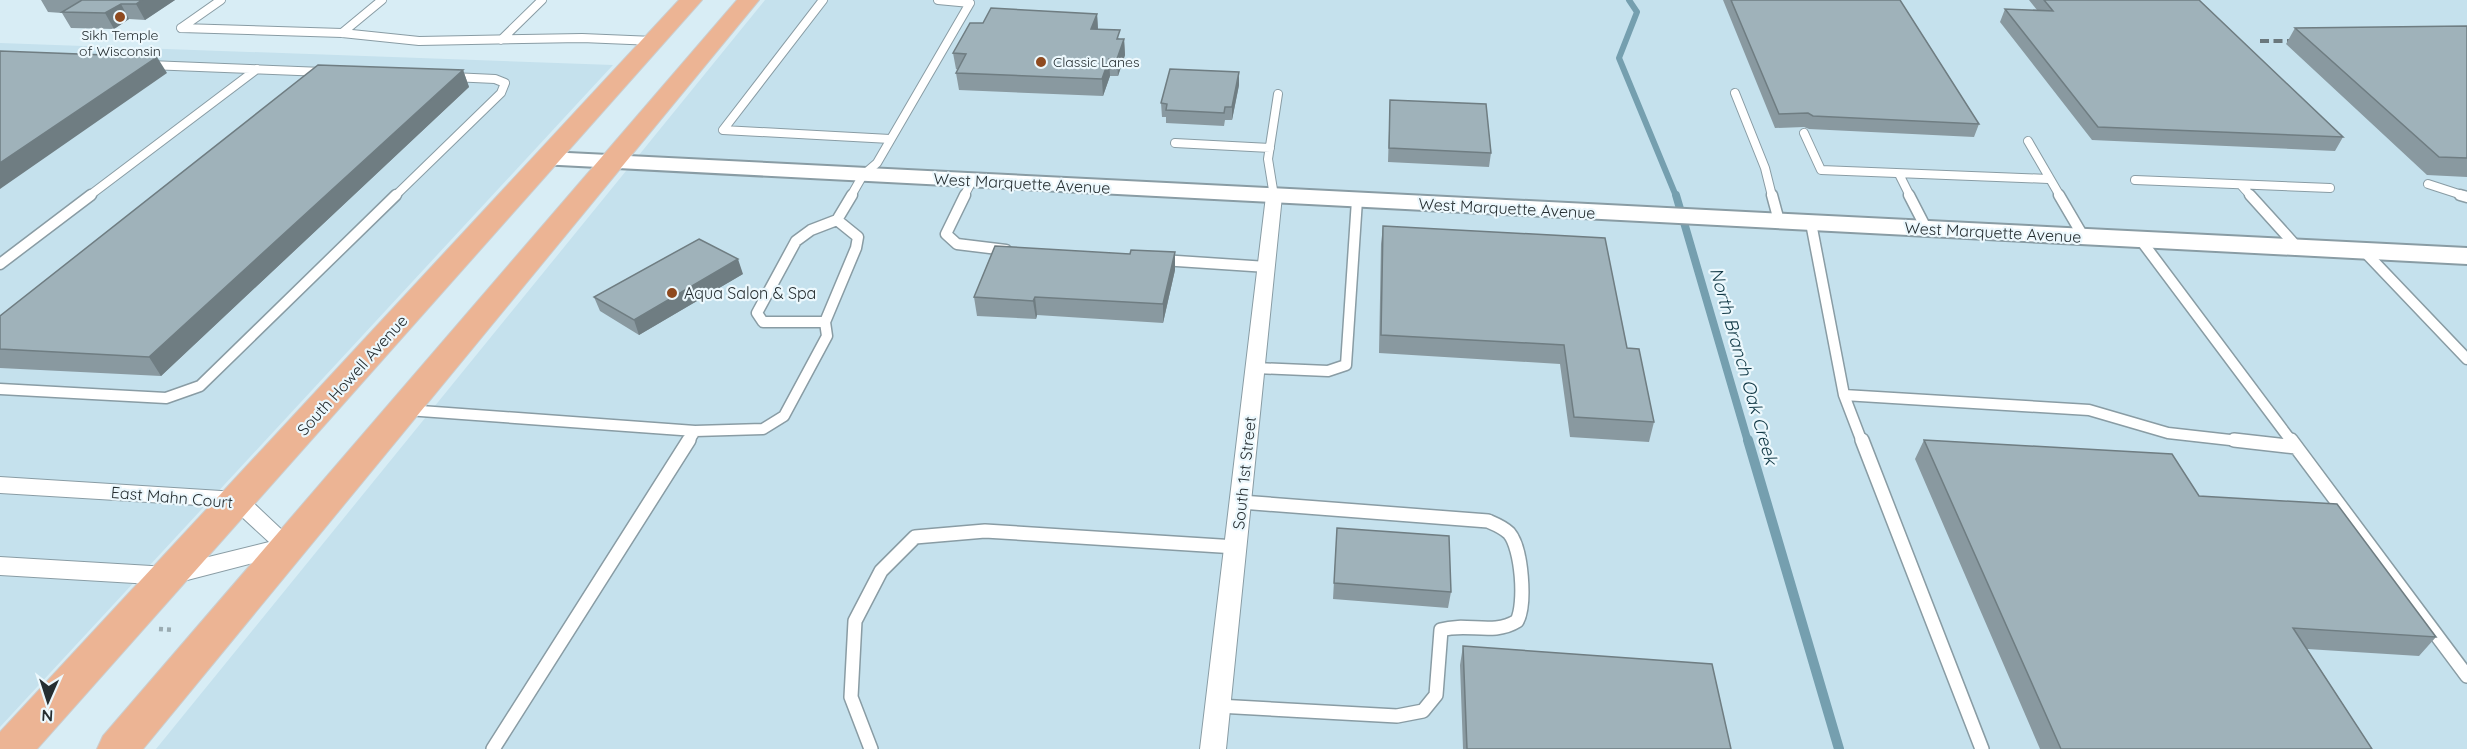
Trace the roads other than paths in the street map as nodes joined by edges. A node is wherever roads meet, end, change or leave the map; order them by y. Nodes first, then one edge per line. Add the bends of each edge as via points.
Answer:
1 (221, 0) edge
2 (382, 0) edge
3 (542, 0) edge
4 (691, 0) edge
5 (748, 0) edge
6 (823, 0) edge
7 (938, 0) edge
8 (342, 33) junction
9 (501, 40) junction
10 (654, 41) junction
11 (140, 65) edge
12 (257, 69) junction
13 (329, 72) edge
14 (436, 76) edge
15 (1735, 93) dead end
16 (1278, 94) dead end
17 (1804, 133) edge
18 (890, 139) junction
19 (2028, 141) dead end
20 (1175, 143) dead end
21 (1270, 148) junction
22 (548, 159) junction
23 (613, 162) junction
24 (1899, 174) junction
25 (863, 175) junction
26 (2048, 179) junction
27 (972, 180) junction
28 (2135, 180) dead end
29 (2428, 184) dead end
30 (2241, 185) junction
31 (2330, 188) dead end
32 (1274, 196) junction
33 (2467, 197) edge
34 (1357, 200) junction
35 (837, 220) junction
36 (1779, 221) junction
37 (1811, 223) junction
38 (1926, 228) junction
39 (2084, 236) junction
40 (2140, 239) junction
41 (2297, 247) junction
42 (2363, 250) junction
43 (1021, 251) edge
44 (2467, 256) edge
45 (1154, 259) edge
46 (0, 264) edge
47 (1267, 267) junction
48 (825, 322) junction
49 (2467, 359) edge
50 (1256, 368) junction
51 (0, 389) edge
52 (1844, 395) junction
53 (404, 410) junction
54 (695, 431) junction
55 (2296, 447) junction
56 (0, 485) edge
57 (237, 500) junction
58 (1241, 502) junction
59 (288, 546) junction
60 (1236, 547) junction
61 (0, 566) edge
62 (168, 576) junction
63 (2467, 676) edge
64 (1218, 706) junction
65 (11, 749) edge
66 (118, 749) edge
67 (493, 749) edge
68 (871, 749) edge
69 (1213, 749) edge
70 (1982, 749) edge

1 - 8 lane via 181,28
2 - 8 lane
3 - 9 lane
4 - 10 main road, South Howell Avenue
5 - 23 main road
6 - 18 lane via 723,130
7 - 18 lane via 970,3
8 - 9 lane via 419,40
9 - 10 lane
10 - 22 main road, South Howell Avenue
11 - 12 lane
12 - 13 lane
12 - 46 lane
14 - 51 lane via 505,83 501,93 200,386 166,398
15 - 36 lane via 1765,168
16 - 21 lane
17 - 24 lane via 1821,170
18 - 25 lane via 877,163
19 - 26 lane
20 - 21 lane
21 - 32 lane via 1268,182
22 - 23 street, West Marquette Avenue
22 - 57 main road, South Howell Avenue
23 - 25 street, West Marquette Avenue
23 - 53 main road
24 - 26 lane
24 - 38 lane
25 - 27 street, West Marquette Avenue
25 - 35 lane
26 - 39 lane
27 - 32 street, West Marquette Avenue
27 - 43 lane via 946,234 957,244
28 - 30 lane
29 - 33 lane
30 - 31 lane
30 - 41 lane
32 - 34 street, West Marquette Avenue
32 - 47 street, South 1st Street
34 - 36 street, West Marquette Avenue
34 - 50 lane via 1346,365 1328,371
35 - 48 lane via 858,237
35 - 48 lane via 796,241 757,313 763,322
36 - 37 street, West Marquette Avenue
37 - 38 street, West Marquette Avenue
37 - 52 lane
38 - 39 street, West Marquette Avenue
39 - 40 street, West Marquette Avenue
40 - 41 street, West Marquette Avenue
40 - 55 lane
41 - 42 street, West Marquette Avenue
42 - 44 street, West Marquette Avenue
42 - 49 lane
45 - 47 lane
47 - 50 street, South 1st Street
48 - 54 lane via 827,336 783,416 763,429
50 - 58 street, South 1st Street
52 - 55 lane via 2089,410 2168,433
52 - 70 lane
53 - 54 lane
53 - 59 main road
54 - 67 lane
55 - 63 lane
56 - 57 street, East Mahn Court
57 - 59 street, East Mahn Court
57 - 62 main road, South Howell Avenue
58 - 60 street, South 1st Street
58 - 64 lane via 1478,520 1496,525 1509,532 1517,546 1522,612 1516,622 1502,627 1452,626 1441,630 1436,695 1423,711 1380,716
59 - 62 street
59 - 66 main road
60 - 64 street, South 1st Street
60 - 68 lane via 985,531 915,537 881,571 855,621 850,697
61 - 62 street
62 - 65 main road, South Howell Avenue
64 - 69 street, South 1st Street

